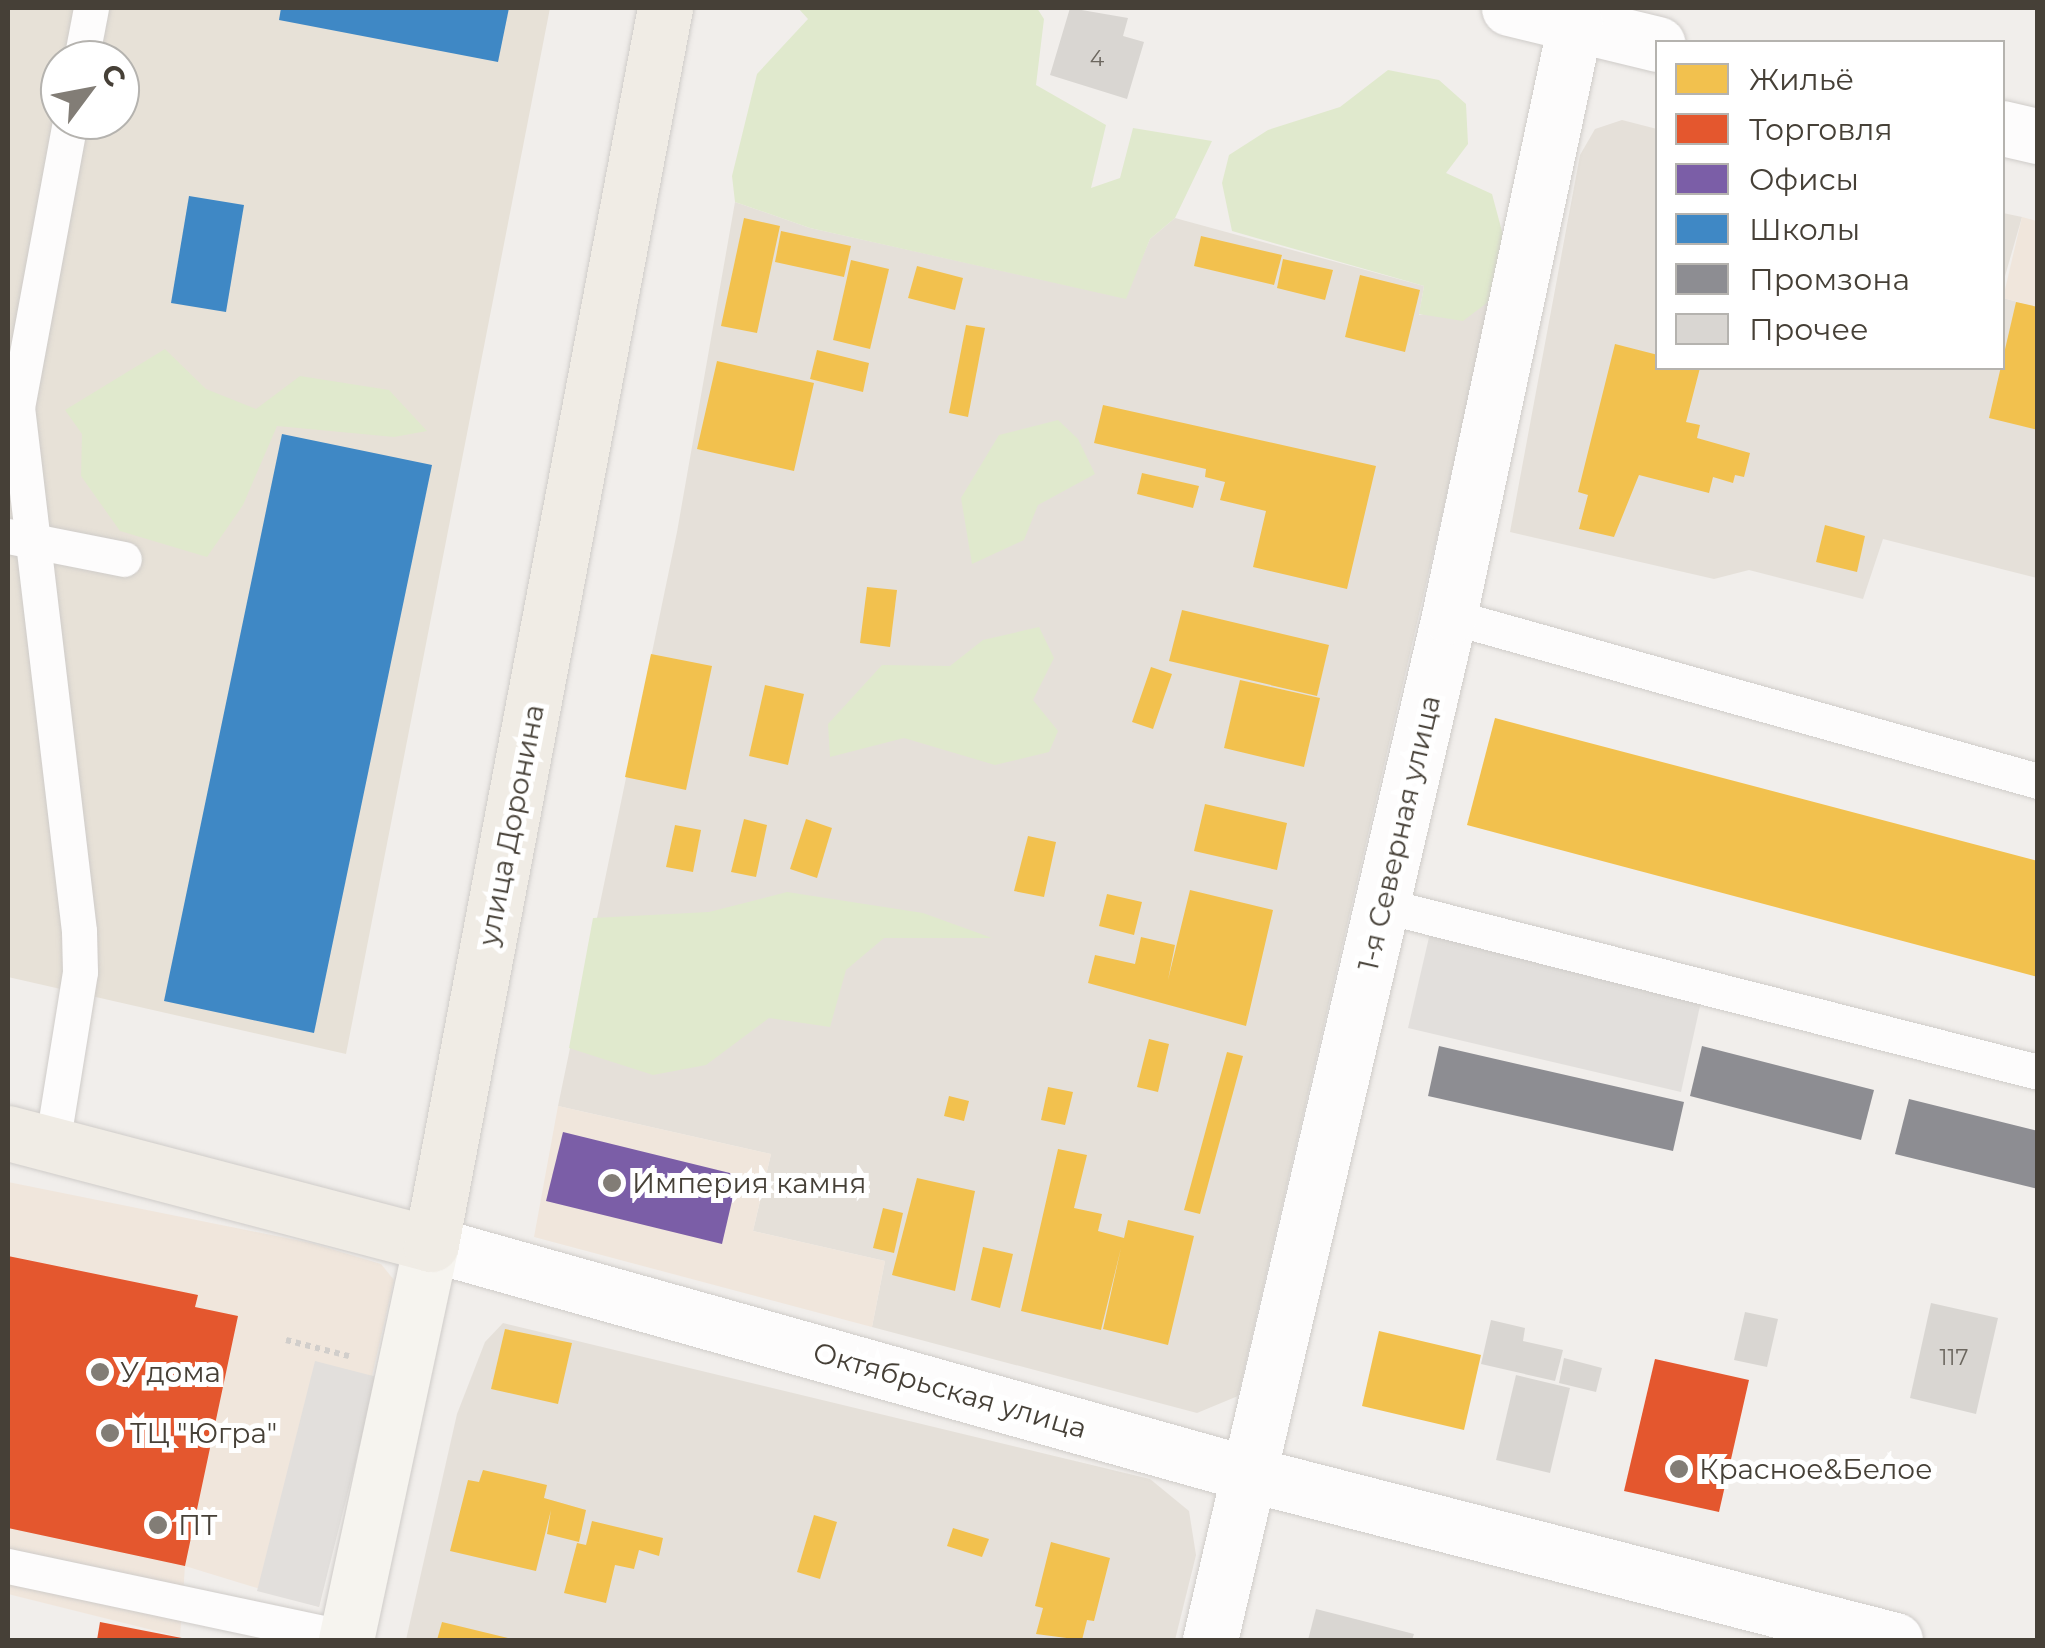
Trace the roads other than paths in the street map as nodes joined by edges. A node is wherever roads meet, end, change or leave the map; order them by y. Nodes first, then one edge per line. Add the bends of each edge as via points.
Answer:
1 (91, 8) edge
2 (665, 8) edge
3 (1509, 8) edge
4 (1575, 24) junction
5 (85, 40) edge
6 (1655, 43) edge
7 (2005, 129) edge
8 (2038, 136) edge
9 (66, 140) edge
10 (17, 407) junction
11 (8, 459) edge
12 (20, 539) edge
13 (124, 560) dead end
14 (1449, 616) junction
15 (2038, 781) edge
16 (1382, 905) junction
17 (2038, 1072) edge
18 (30, 1138) edge
19 (431, 1244) junction
20 (1249, 1474) junction
21 (8, 1566) edge
22 (346, 1639) edge
23 (1210, 1640) edge
24 (1896, 1640) edge

1 - 5 lane
2 - 19 main road, улица Доронина
3 - 4 street
4 - 6 street
4 - 14 street, 1-я Северная улица
7 - 8 street
9 - 10 lane
10 - 11 lane
10 - 12 lane
12 - 13 lane
12 - 18 lane via 80,972
14 - 15 lane
14 - 16 street, 1-я Северная улица
16 - 17 lane
16 - 20 street, 1-я Северная улица
18 - 19 main road, Октябрьская улица
19 - 20 street, Октябрьская улица
19 - 22 main road, улица Доронина
20 - 23 street, 1-я Северная улица
20 - 24 street, Октябрьская улица
21 - 22 lane

